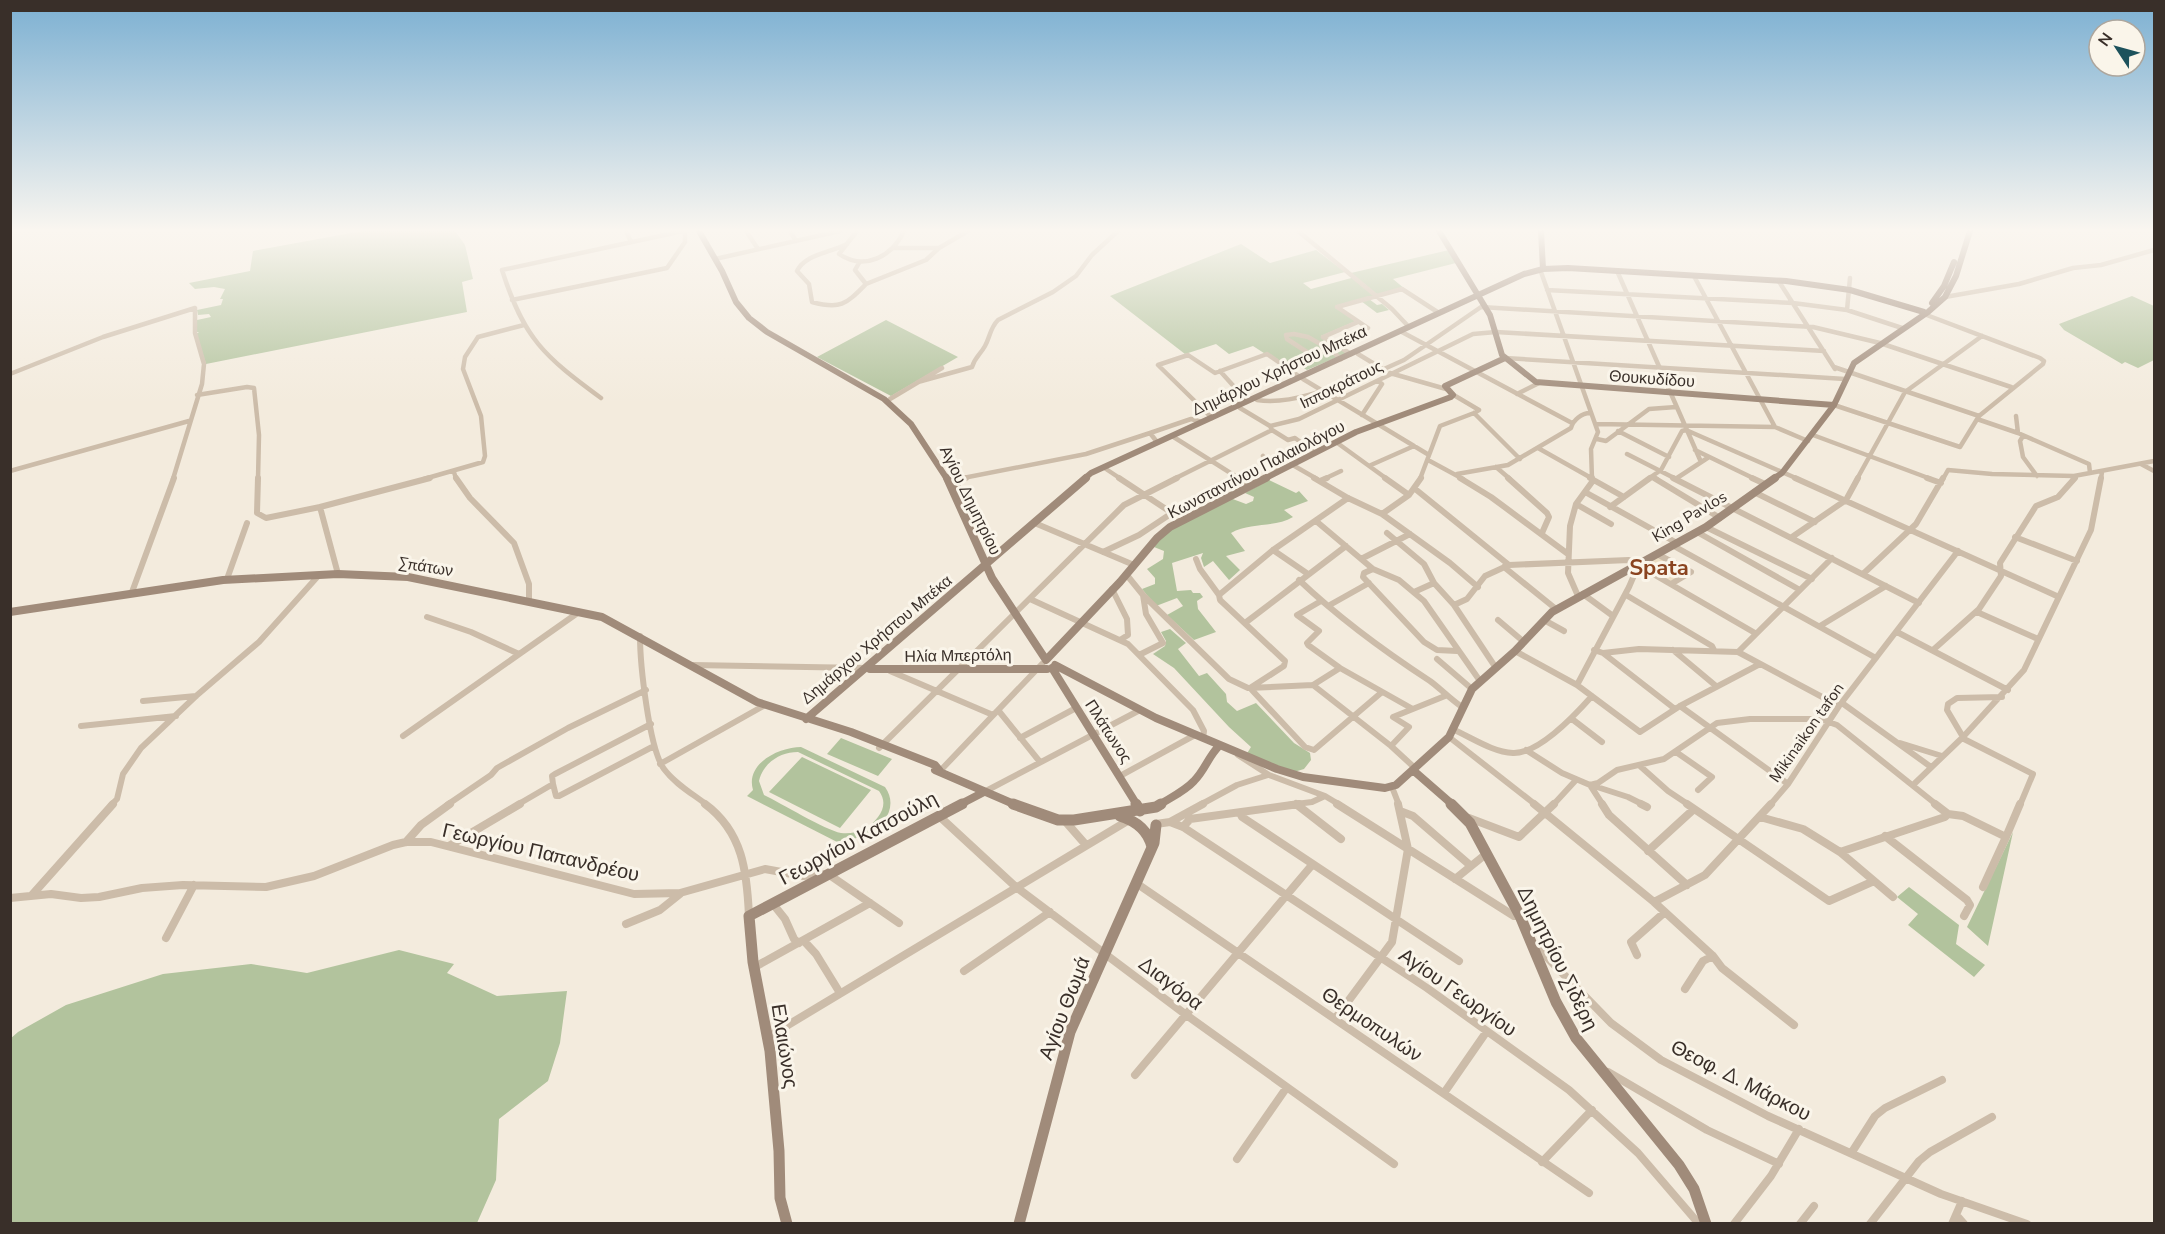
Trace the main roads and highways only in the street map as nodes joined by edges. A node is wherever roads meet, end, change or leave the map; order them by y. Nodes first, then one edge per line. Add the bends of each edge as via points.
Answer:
1 (729, 289) edge
2 (1474, 289) edge
3 (1499, 289) edge
4 (1839, 289) edge
5 (1942, 289) edge
6 (1949, 289) edge
7 (1850, 290) junction
8 (1479, 297) junction
9 (1467, 304) junction
10 (1485, 308) junction
11 (1925, 311) junction
12 (1404, 331) junction
13 (1496, 332) joint
14 (1355, 354) junction
15 (1504, 358) junction
16 (846, 376) junction
17 (1301, 378) junction
18 (1834, 405) junction
19 (1174, 437) junction
20 (989, 564) junction
21 (10, 612) edge
22 (1047, 665) junction
23 (868, 668) junction
24 (808, 720) junction
25 (1219, 746) junction
26 (1415, 770) junction
27 (984, 792) junction
28 (1160, 804) junction
29 (1133, 816) junction
30 (1160, 821) junction
31 (1152, 847) junction
32 (749, 916) joint
33 (787, 1224) edge
34 (1019, 1224) edge
35 (1706, 1224) edge

1 - 16 main road, Αγίου Δημητρίου via 748,318
2 - 8 main road
3 - 8 main road, Δημάρχου Χρήστου Μπέκα
4 - 7 main road, Δημάρχου Χρήστου Μπέκα
5 - 11 main road
6 - 11 main road via 1945,297
7 - 11 main road, Δημάρχου Χρήστου Μπέκα
7 - 11 main road, Δημάρχου Χρήστου Μπέκα
8 - 9 main road, Δημάρχου Χρήστου Μπέκα
8 - 10 main road
8 - 12 main road, Δημάρχου Χρήστου Μπέκα
9 - 10 main road
9 - 12 main road, Δημάρχου Χρήστου Μπέκα
10 - 13 main road
11 - 18 main road, King Pavlos via 1856,361 1844,377
12 - 14 main road, Δημάρχου Χρήστου Μπέκα
13 - 15 main road
14 - 17 main road, Δημάρχου Χρήστου Μπέκα
14 - 17 main road, Δημάρχου Χρήστου Μπέκα
15 - 18 main road, Θουκυδίδου via 1539,383
15 - 22 main road, Κωνσταντίνου Παλαιολόγου via 1445,386 1451,397 1314,452 1170,527 1081,622
16 - 20 main road, Αγίου Δημητρίου via 887,401 911,424 944,472
16 - 20 main road, Αγίου Δημητρίου via 890,399 919,428 954,480
17 - 19 main road, Δημάρχου Χρήστου Μπέκα
17 - 19 main road, Δημάρχου Χρήστου Μπέκα
18 - 26 main road, King Pavlos via 1782,473 1706,527 1556,609 1472,689 1450,733
19 - 20 main road, Δημάρχου Χρήστου Μπέκα via 1089,478
19 - 20 main road, Δημάρχου Χρήστου Μπέκα via 1089,474
20 - 22 main road
20 - 23 main road, Δημάρχου Χρήστου Μπέκα
21 - 24 main road, Σπάτων via 227,579 338,574 408,577 602,617 765,705
22 - 23 main road, Ηλία Μπερτόλη
22 - 25 main road
22 - 29 main road, Πλάτωνος via 1120,776
23 - 24 main road, Δημάρχου Χρήστου Μπέκα
24 - 27 main road, Σπάτων via 881,746
25 - 26 main road via 1303,777 1366,787 1392,787
25 - 28 main road via 1193,783
26 - 35 main road, Δημητρίου Σιδέρη via 1466,816 1520,916 1556,1002 1580,1045 1679,1165 1694,1189
27 - 29 main road, Σπάτων via 1036,814 1065,820
27 - 32 main road, Γεωργίου Κατσούλη
28 - 29 main road
28 - 30 main road, Αγίου Θωμά
29 - 30 main road via 1152,811
29 - 30 main road via 1151,828
29 - 31 main road via 1150,837
30 - 31 main road, Αγίου Θωμά
31 - 34 main road, Αγίου Θωμά via 1069,1037
32 - 33 main road, Ελαιώνος via 753,968 768,1037 780,1187

